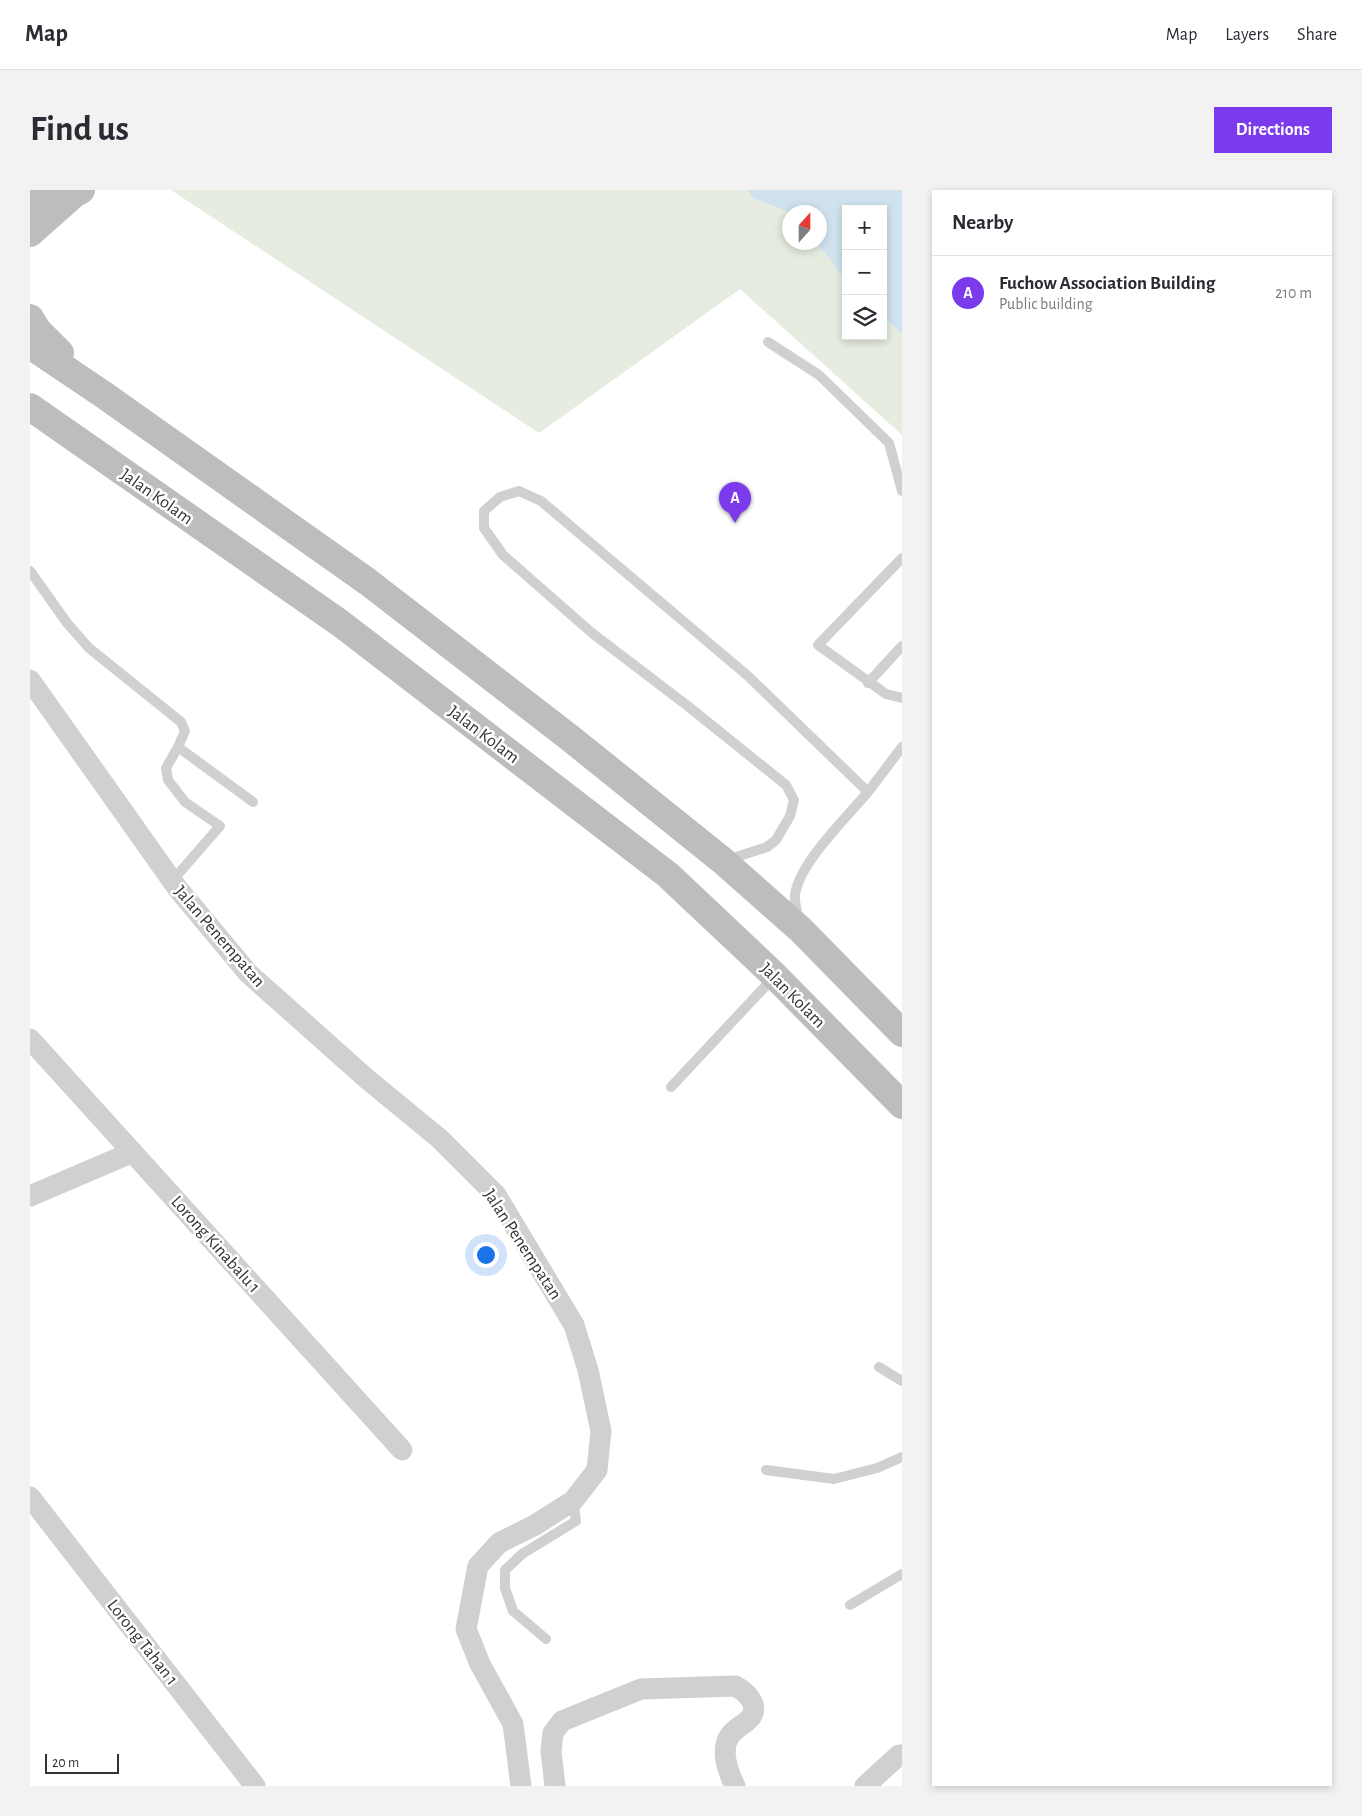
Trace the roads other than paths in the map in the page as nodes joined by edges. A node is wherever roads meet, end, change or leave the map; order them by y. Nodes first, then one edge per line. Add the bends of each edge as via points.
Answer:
1 (78, 192) edge
2 (30, 201) edge
3 (30, 233) edge
4 (30, 318) edge
5 (768, 342) dead end
6 (30, 345) edge
7 (104, 395) junction
8 (30, 407) edge
9 (902, 491) edge
10 (902, 558) edge
11 (30, 571) edge
12 (902, 646) edge
13 (30, 680) edge
14 (868, 682) junction
15 (902, 698) edge
16 (178, 747) junction
17 (902, 747) edge
18 (868, 792) junction
19 (253, 802) dead end
20 (723, 861) junction
21 (173, 880) junction
22 (800, 930) junction
23 (775, 976) junction
24 (902, 1033) edge
25 (30, 1039) edge
26 (671, 1087) dead end
27 (902, 1105) edge
28 (132, 1152) junction
29 (30, 1196) edge
30 (879, 1367) dead end
31 (902, 1381) edge
32 (402, 1450) dead end
33 (902, 1457) edge
34 (766, 1470) dead end
35 (30, 1497) edge
36 (572, 1501) junction
37 (902, 1574) edge
38 (850, 1605) dead end
39 (546, 1639) dead end
40 (902, 1755) edge
41 (902, 1767) edge
42 (255, 1786) edge
43 (521, 1786) edge
44 (554, 1786) edge
45 (736, 1786) edge
46 (865, 1786) edge
47 (886, 1786) edge

1 - 2 main road
1 - 3 main road
4 - 7 main road via 38,331
5 - 9 lane via 819,374 889,443
6 - 7 main road
7 - 20 main road via 368,582
8 - 23 main road, Jalan Kolam via 355,635 668,874
10 - 14 lane via 818,645
11 - 16 lane via 89,648 181,722 185,731
12 - 14 lane
13 - 21 street, Jalan Penempatan
14 - 15 lane via 886,694
16 - 19 lane
16 - 21 lane via 166,768 168,780 185,802 220,826
17 - 18 lane
18 - 20 lane via 748,676 541,501 519,490 500,497 484,512 484,528 503,555 592,633 786,785 794,800 790,816 776,840 767,847
18 - 22 lane via 815,854 800,878 795,896
20 - 22 main road
21 - 36 street, Jalan Penempatan via 248,973 440,1139 496,1195 574,1325 588,1370 602,1432 597,1470
22 - 24 main road
23 - 26 lane
23 - 27 main road, Jalan Kolam
25 - 28 street, Lorong Kinabalu 1
28 - 29 street
28 - 32 street, Lorong Kinabalu 1
30 - 31 lane
33 - 34 lane via 834,1479
35 - 42 street, Lorong Tahan 1
36 - 39 lane via 576,1521 522,1554 505,1570 512,1610
36 - 43 street, Jalan Penempatan via 499,1543 478,1566 471,1592 466,1628 480,1664 513,1724
37 - 38 lane
40 - 46 street
41 - 47 street
44 - 45 street via 553,1732 562,1721 641,1689 726,1686 742,1690 752,1701 753,1709 751,1716 733,1732 725,1751

